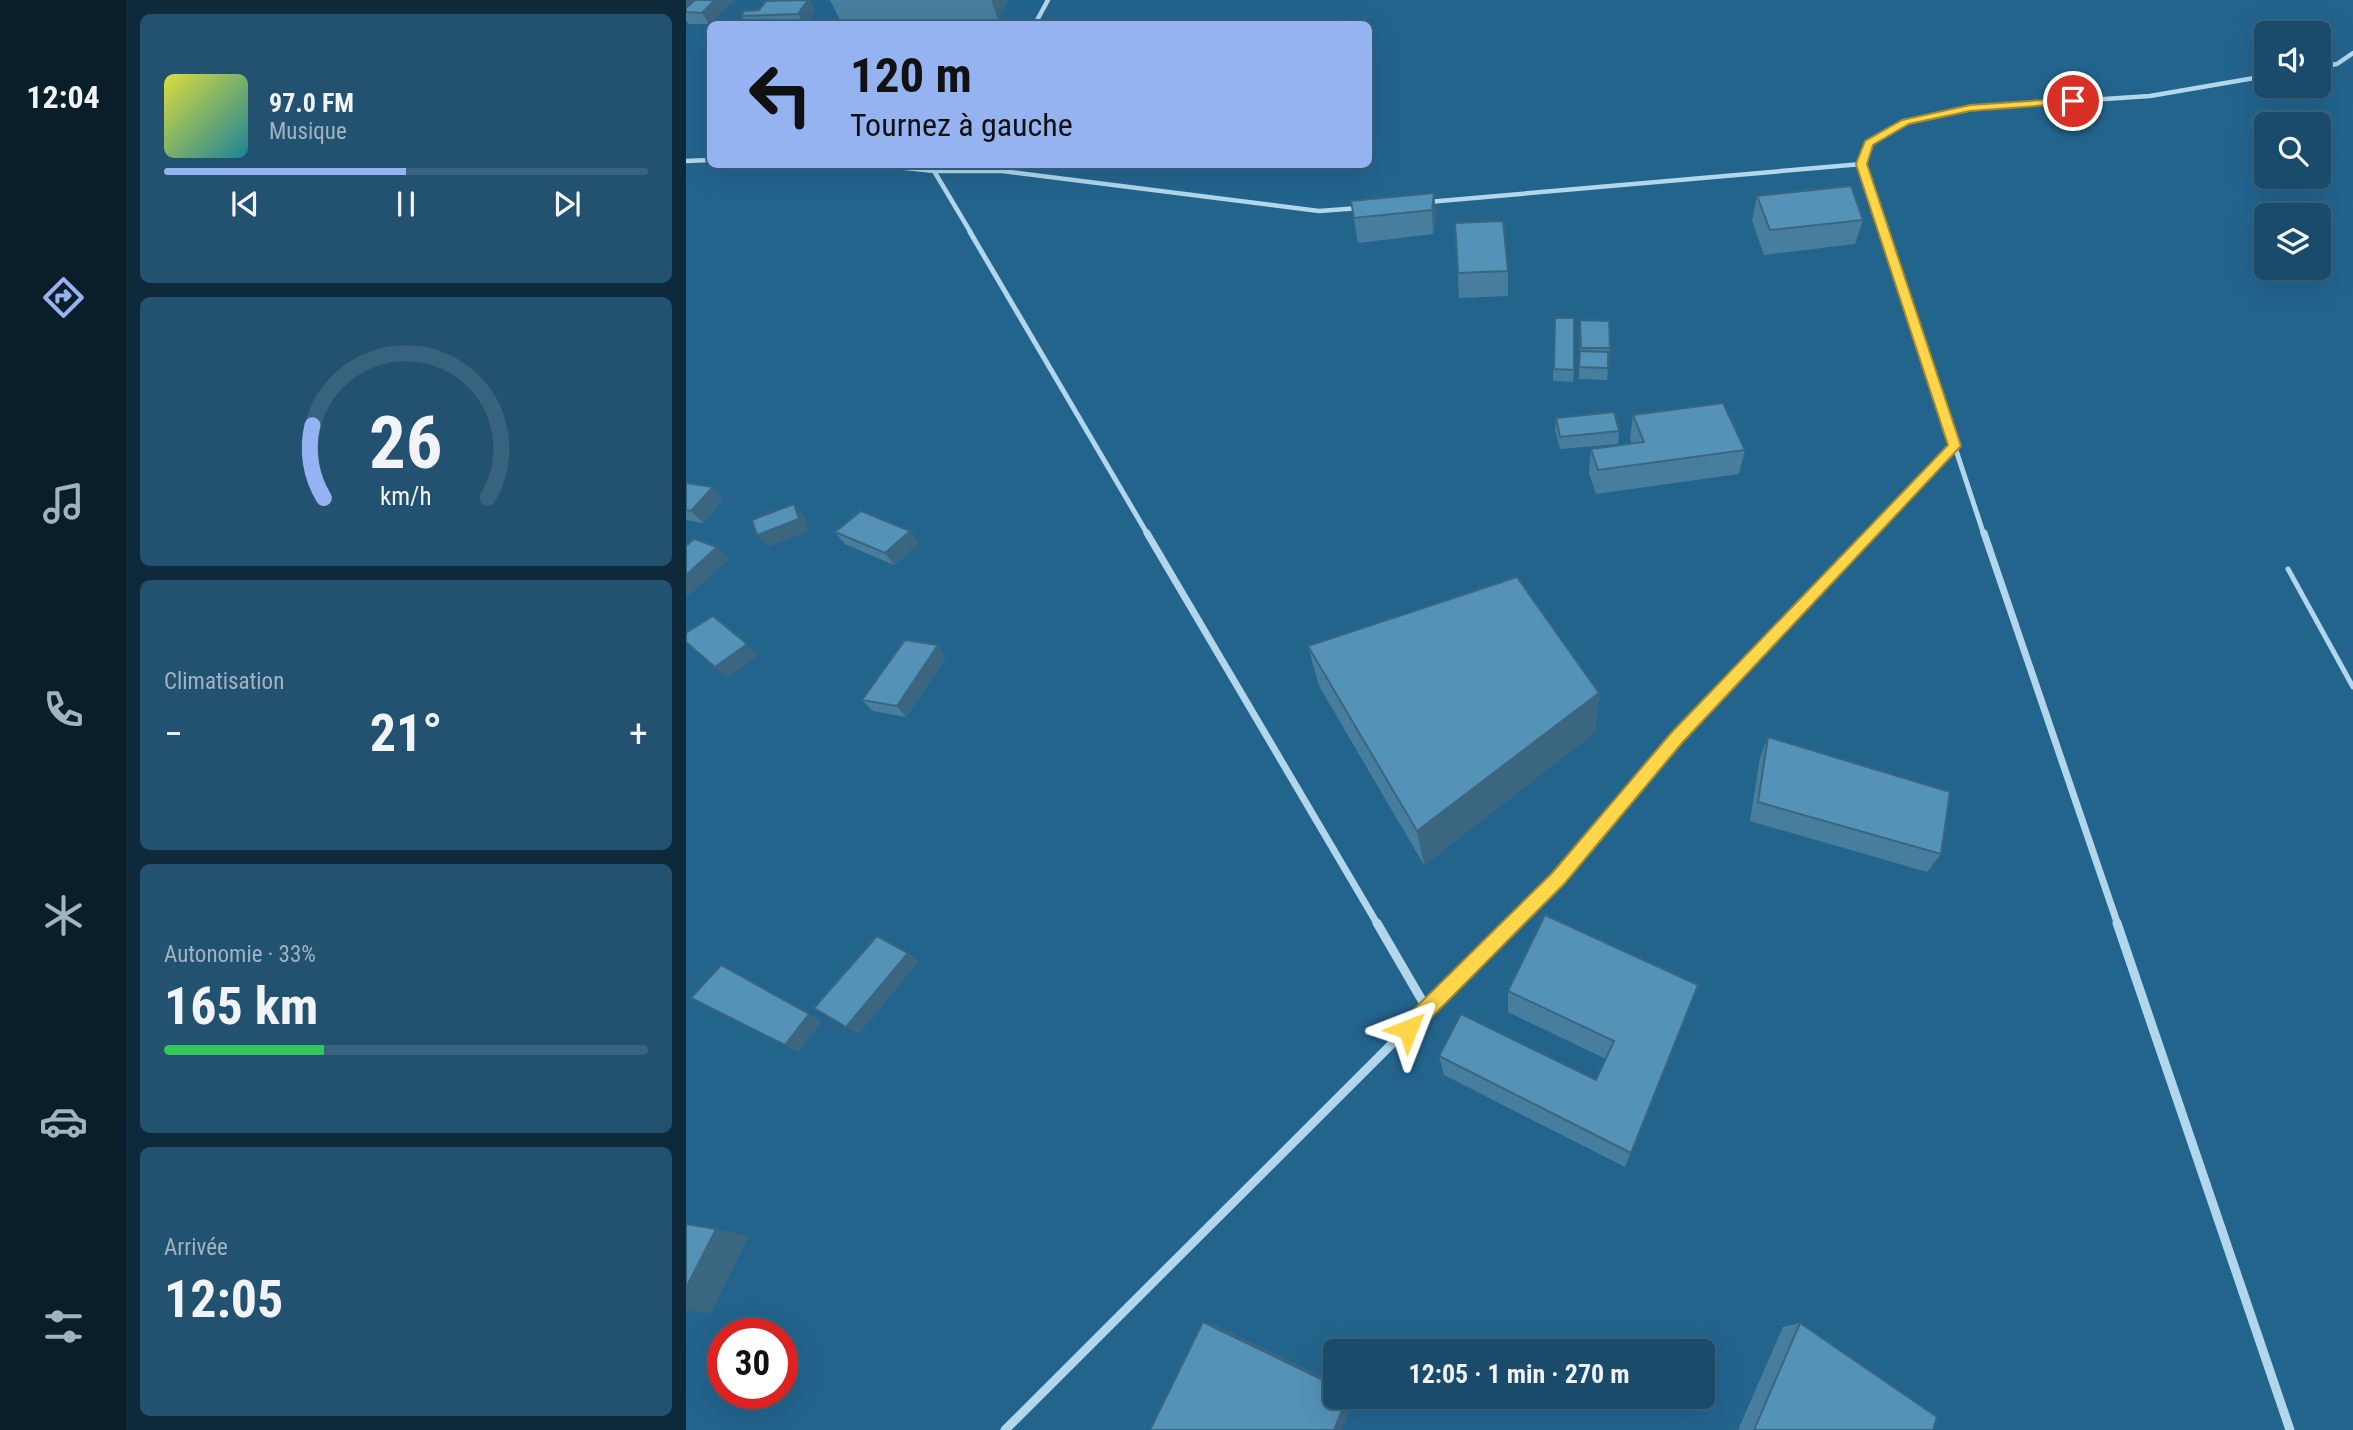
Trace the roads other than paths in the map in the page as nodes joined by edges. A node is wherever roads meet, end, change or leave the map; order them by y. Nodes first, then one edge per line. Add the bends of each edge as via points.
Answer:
1 (1048, 0) edge
2 (1037, 21) edge
3 (2353, 53) edge
4 (2331, 65) edge
5 (2254, 78) edge
6 (707, 160) edge
7 (686, 161) edge
8 (1861, 164) junction
9 (905, 168) edge
10 (934, 171) junction
11 (1417, 203) edge
12 (1361, 208) edge
13 (1954, 446) junction
14 (2288, 569) dead end
15 (2353, 687) edge
16 (1427, 1009) junction
17 (1004, 1430) edge
18 (2290, 1430) edge

1 - 2 street
3 - 4 street
5 - 8 street via 2150,96 1957,111 1906,122 1869,143
6 - 7 street
8 - 11 street
8 - 13 street
9 - 10 street
10 - 12 street via 1002,171 1320,211
10 - 16 street
13 - 16 street via 1676,738 1559,877
13 - 18 street
14 - 15 lane
16 - 17 street

